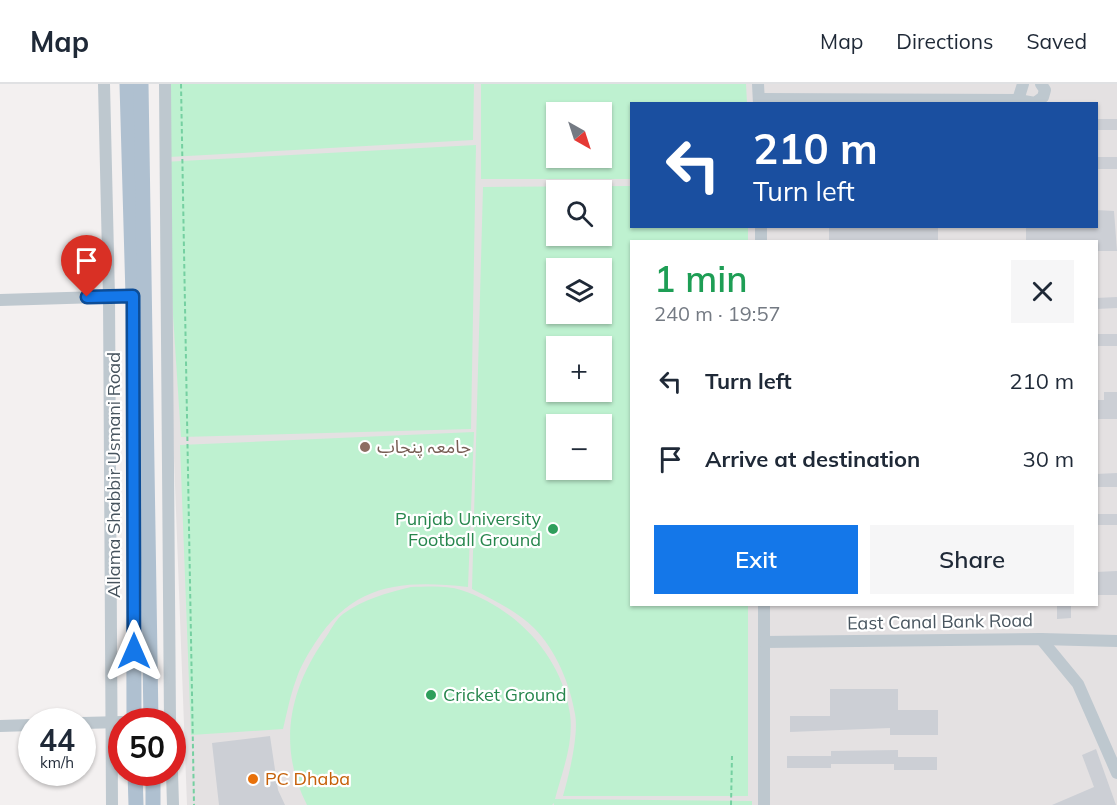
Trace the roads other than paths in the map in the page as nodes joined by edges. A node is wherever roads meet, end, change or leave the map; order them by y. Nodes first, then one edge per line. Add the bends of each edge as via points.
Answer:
1 (104, 84) edge
2 (127, 84) edge
3 (141, 84) edge
4 (165, 84) edge
5 (758, 84) edge
6 (1023, 84) edge
7 (1041, 84) edge
8 (1018, 100) junction
9 (759, 101) edge
10 (1031, 102) edge
11 (1039, 102) edge
12 (133, 296) junction
13 (109, 297) junction
14 (0, 300) edge
15 (764, 606) edge
16 (1041, 639) junction
17 (1117, 641) edge
18 (764, 642) junction
19 (117, 708) edge
20 (134, 708) edge
21 (151, 708) edge
22 (170, 708) edge
23 (18, 725) edge
24 (0, 726) edge
25 (1117, 773) edge
26 (113, 786) edge
27 (135, 786) edge
28 (153, 786) edge
29 (172, 786) edge
30 (112, 805) edge
31 (136, 805) edge
32 (153, 805) edge
33 (173, 805) edge
34 (764, 805) edge

1 - 13 street
2 - 12 main road, Allama Shabbir Usmani Road
3 - 21 main road, Allama Shabbir Usmani Road
4 - 22 street
5 - 9 street
6 - 8 street
7 - 11 street via 1044,94
8 - 9 street
8 - 10 street
12 - 13 street
12 - 20 main road, Allama Shabbir Usmani Road
13 - 14 street
13 - 19 street
15 - 18 street
16 - 17 street, East Canal Bank Road
16 - 18 street, East Canal Bank Road
16 - 25 street via 1078,684
18 - 34 street
23 - 24 street
26 - 30 street
27 - 31 main road
28 - 32 main road
29 - 33 street

